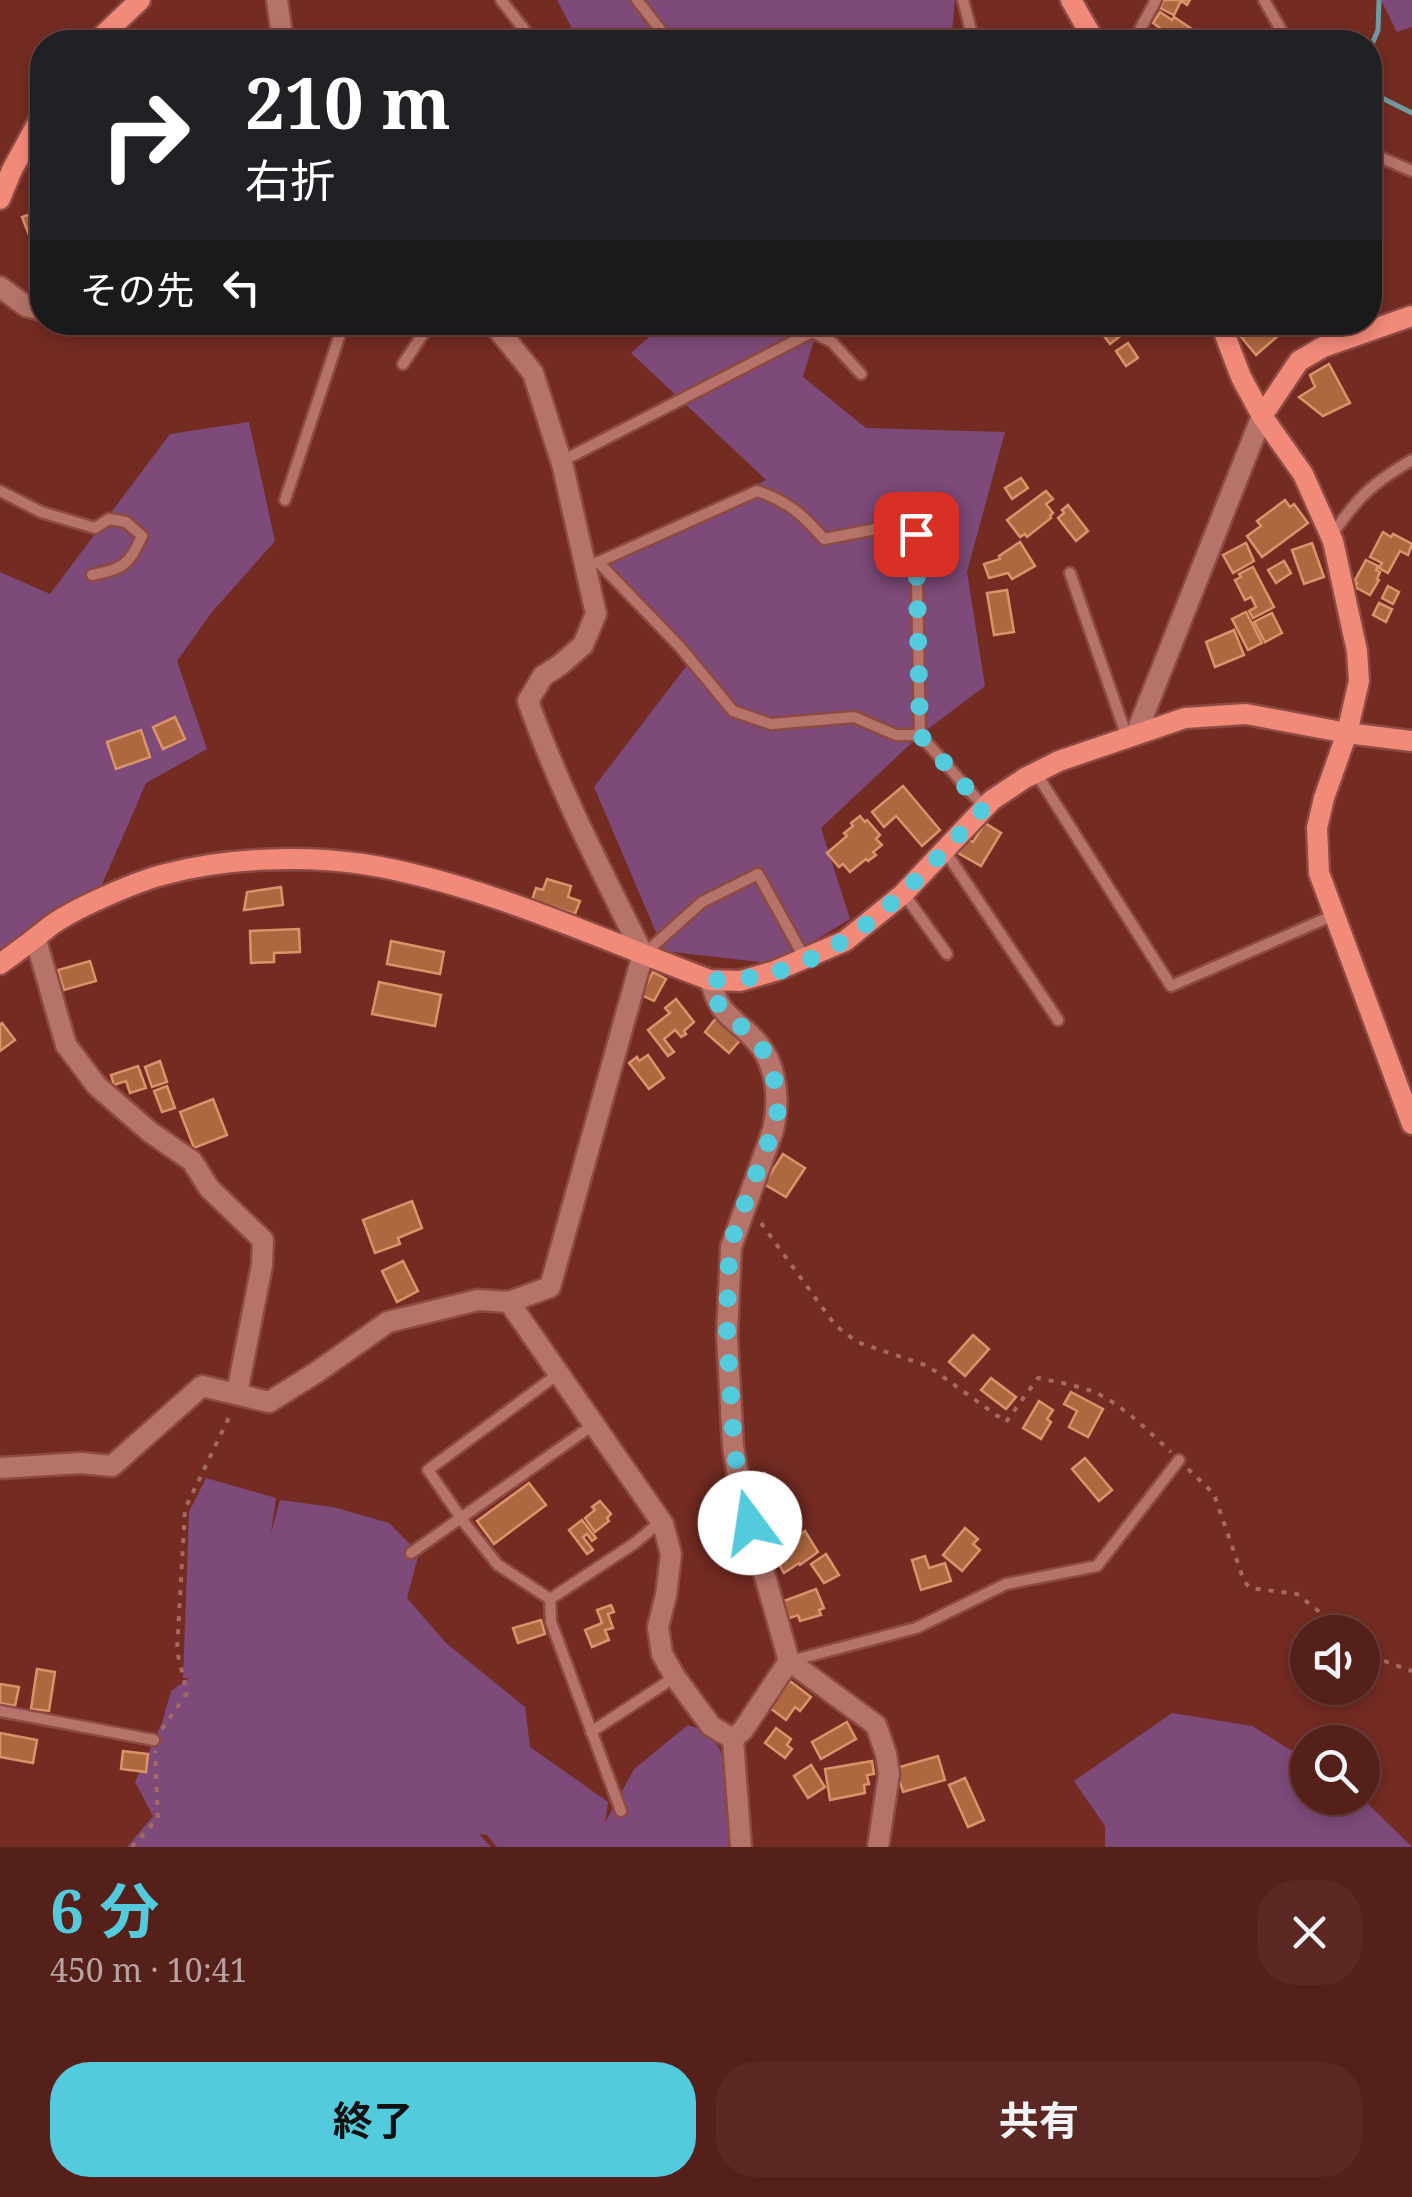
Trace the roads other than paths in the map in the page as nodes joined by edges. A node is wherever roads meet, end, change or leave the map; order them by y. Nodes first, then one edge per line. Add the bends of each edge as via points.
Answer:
1 (277, 0) edge
2 (501, 0) edge
3 (636, 0) edge
4 (963, 0) edge
5 (1072, 0) edge
6 (1156, 0) edge
7 (1264, 0) edge
8 (131, 3) edge
9 (107, 30) edge
10 (281, 30) edge
11 (525, 30) edge
12 (660, 30) edge
13 (971, 30) edge
14 (1088, 30) edge
15 (1140, 30) edge
16 (1281, 30) edge
17 (30, 137) edge
18 (1382, 158) edge
19 (1412, 171) edge
20 (0, 198) edge
21 (0, 287) edge
22 (30, 307) edge
23 (1412, 316) edge
24 (1382, 326) edge
25 (340, 335) edge
26 (422, 335) edge
27 (502, 335) edge
28 (806, 335) edge
29 (818, 335) edge
30 (1225, 335) edge
31 (1357, 335) edge
32 (403, 364) dead end
33 (861, 374) dead end
34 (1262, 416) junction
35 (1412, 460) edge
36 (562, 462) junction
37 (0, 491) edge
38 (286, 500) dead end
39 (1331, 536) junction
40 (592, 565) junction
41 (1070, 573) dead end
42 (92, 575) dead end
43 (1347, 733) junction
44 (920, 735) junction
45 (1132, 736) junction
46 (1412, 741) edge
47 (1036, 772) junction
48 (984, 808) junction
49 (945, 850) junction
50 (904, 894) junction
51 (1334, 915) junction
52 (36, 940) junction
53 (643, 954) junction
54 (947, 954) dead end
55 (806, 960) junction
56 (0, 964) edge
57 (710, 980) junction
58 (1058, 1020) dead end
59 (1412, 1124) edge
60 (508, 1302) junction
61 (558, 1374) junction
62 (237, 1393) junction
63 (593, 1425) junction
64 (1179, 1460) road end
65 (0, 1468) edge
66 (462, 1519) junction
67 (661, 1521) junction
68 (411, 1552) dead end
69 (550, 1599) junction
70 (789, 1662) junction
71 (675, 1677) junction
72 (0, 1712) edge
73 (591, 1732) junction
74 (733, 1739) junction
75 (154, 1740) road end
76 (621, 1811) dead end
77 (741, 1847) edge
78 (878, 1847) edge

1 - 10 street
2 - 11 lane
3 - 12 lane
4 - 13 lane
5 - 14 street
6 - 15 lane
7 - 16 lane
8 - 9 street
17 - 20 street
18 - 19 lane
21 - 22 street
23 - 24 street
25 - 38 lane
26 - 32 lane
27 - 36 street via 532,373
28 - 36 lane
29 - 33 lane
30 - 34 street
31 - 34 street via 1298,361
34 - 39 street via 1303,474
34 - 45 street
35 - 39 lane via 1356,500
36 - 40 street
37 - 42 lane via 95,528 109,519 126,522 142,536 122,568
39 - 43 street via 1358,666
40 - 44 lane via 680,647 734,711 770,724 854,718 896,735
40 - 44 lane via 757,492 779,498 824,539 902,524 916,534
40 - 53 street via 596,614 583,645 543,676 528,702
41 - 45 lane
43 - 45 street via 1246,714 1184,718
43 - 46 street
43 - 51 street via 1318,828 1319,873
44 - 48 lane
45 - 47 street
47 - 48 street
47 - 51 lane via 1171,986
48 - 49 street
49 - 50 street
49 - 58 lane
50 - 54 lane
50 - 55 street via 846,940
51 - 59 street
52 - 53 street via 94,903 164,874 305,860 418,876
52 - 56 street
52 - 62 street via 66,1046 96,1086 192,1161 209,1188 263,1240
53 - 55 lane via 702,902 758,874
53 - 57 street
53 - 60 street via 550,1286
55 - 57 street via 740,980
57 - 70 street via 719,1006 768,1058 778,1110 730,1247 727,1335 740,1488
60 - 61 street
60 - 62 street via 478,1300 388,1322 269,1402
61 - 63 street
61 - 66 lane via 428,1470
62 - 65 street via 202,1386 112,1466
63 - 66 lane
63 - 67 street
64 - 70 lane via 1097,1566 1006,1584 916,1628
66 - 68 lane
66 - 69 lane via 498,1565
67 - 69 lane
67 - 71 street via 671,1554 658,1627
69 - 73 lane via 550,1622
70 - 74 street
70 - 78 street via 876,1725 888,1774
71 - 73 lane
71 - 74 street via 711,1726
72 - 75 lane
73 - 76 lane
74 - 77 street

